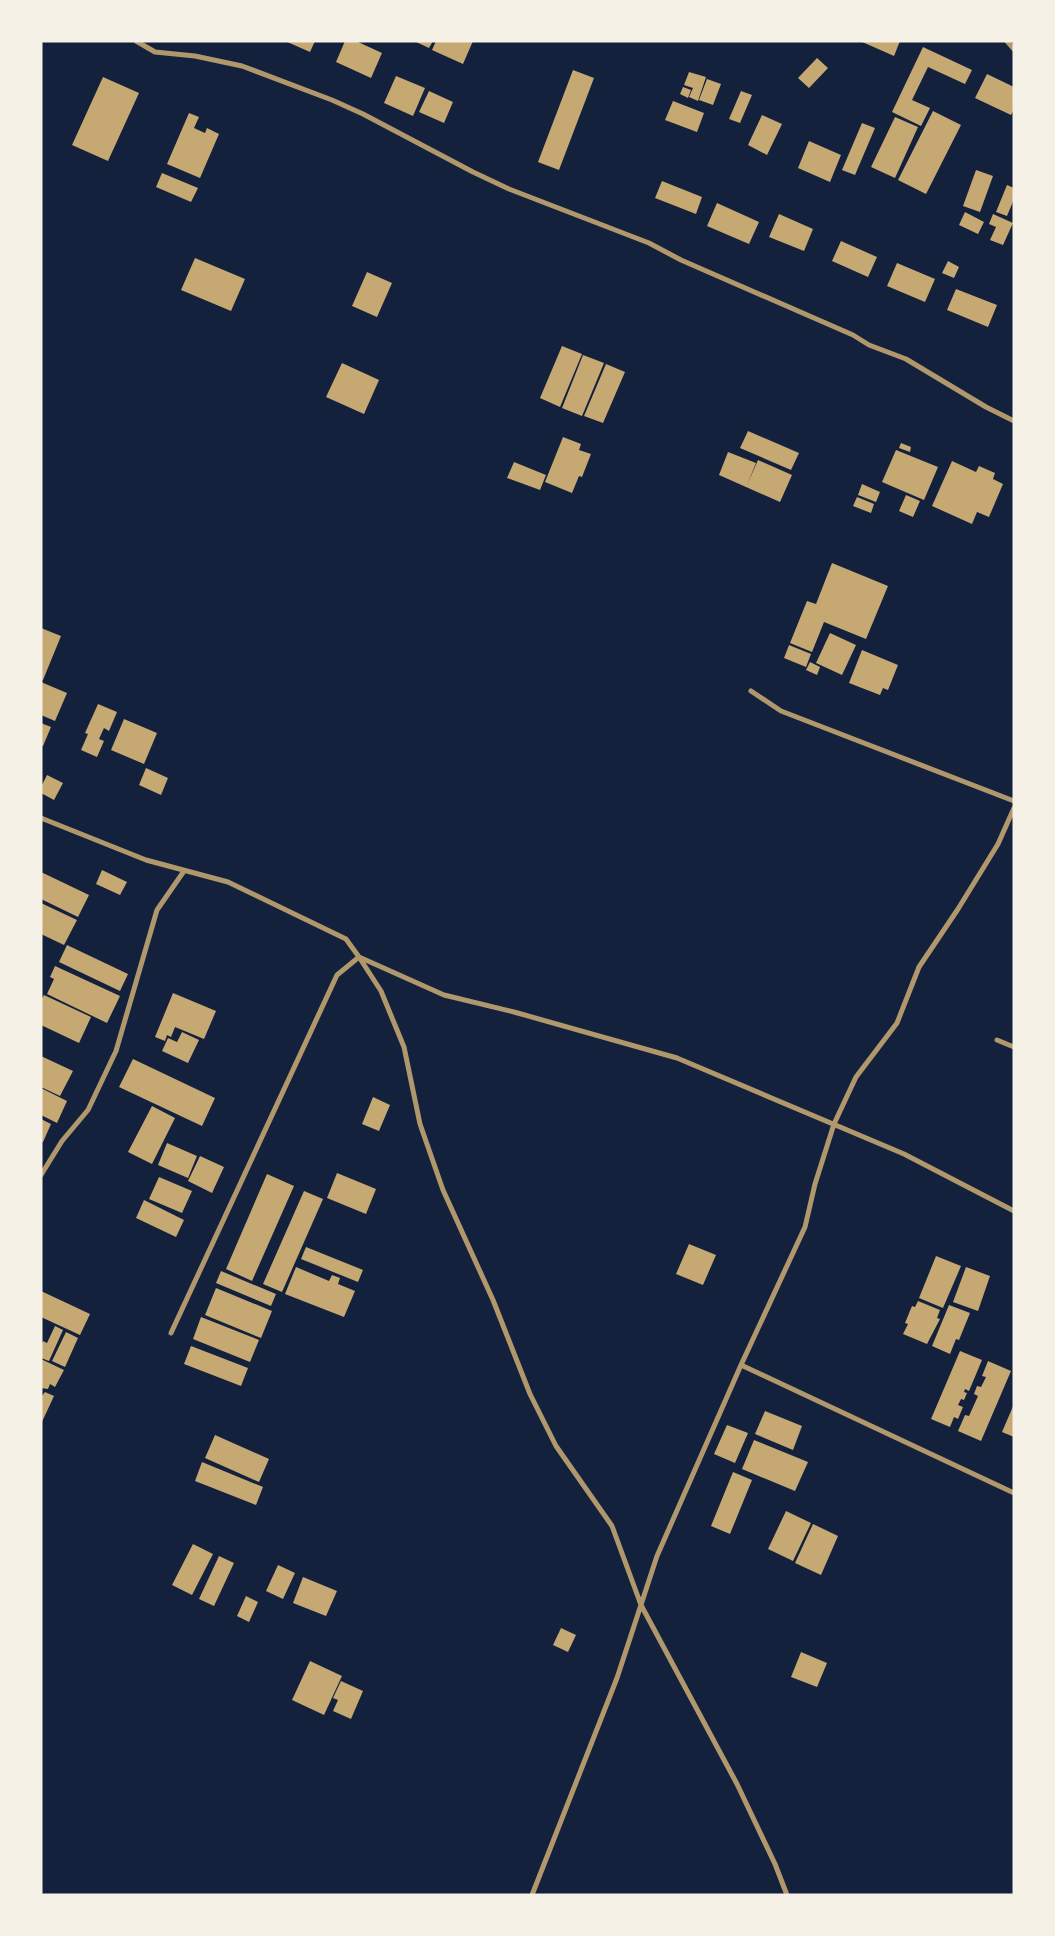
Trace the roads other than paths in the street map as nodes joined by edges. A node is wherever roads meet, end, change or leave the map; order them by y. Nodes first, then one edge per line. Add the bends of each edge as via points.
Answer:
1 (136, 41) edge
2 (1007, 41) edge
3 (1014, 49) edge
4 (1014, 421) edge
5 (751, 691) dead end
6 (1014, 802) edge
7 (1014, 808) edge
8 (41, 818) edge
9 (184, 871) junction
10 (359, 957) junction
11 (997, 1040) dead end
12 (1014, 1047) edge
13 (834, 1124) junction
14 (41, 1175) edge
15 (1014, 1211) edge
16 (171, 1333) dead end
17 (741, 1365) junction
18 (1014, 1493) edge
19 (641, 1605) junction
20 (532, 1895) edge
21 (787, 1895) edge

1 - 4 street via 155,52 242,66 332,100 482,176 649,243 853,335 868,345 906,359
2 - 3 street
5 - 6 street via 781,711
7 - 13 street via 998,844 918,967 897,1023 856,1077
8 - 9 street via 146,860
9 - 10 street via 228,882 315,923 346,939
9 - 14 street via 157,910 116,1052 88,1110 62,1141
10 - 13 street via 444,995 677,1058
10 - 16 street via 338,975
10 - 19 street via 381,991 404,1047 420,1124 443,1190 493,1300 530,1394 556,1446 612,1526
11 - 12 street
13 - 15 street via 904,1154
13 - 17 street via 805,1227
17 - 18 street
17 - 19 street via 657,1556
19 - 20 street via 617,1678
19 - 21 street via 737,1784

